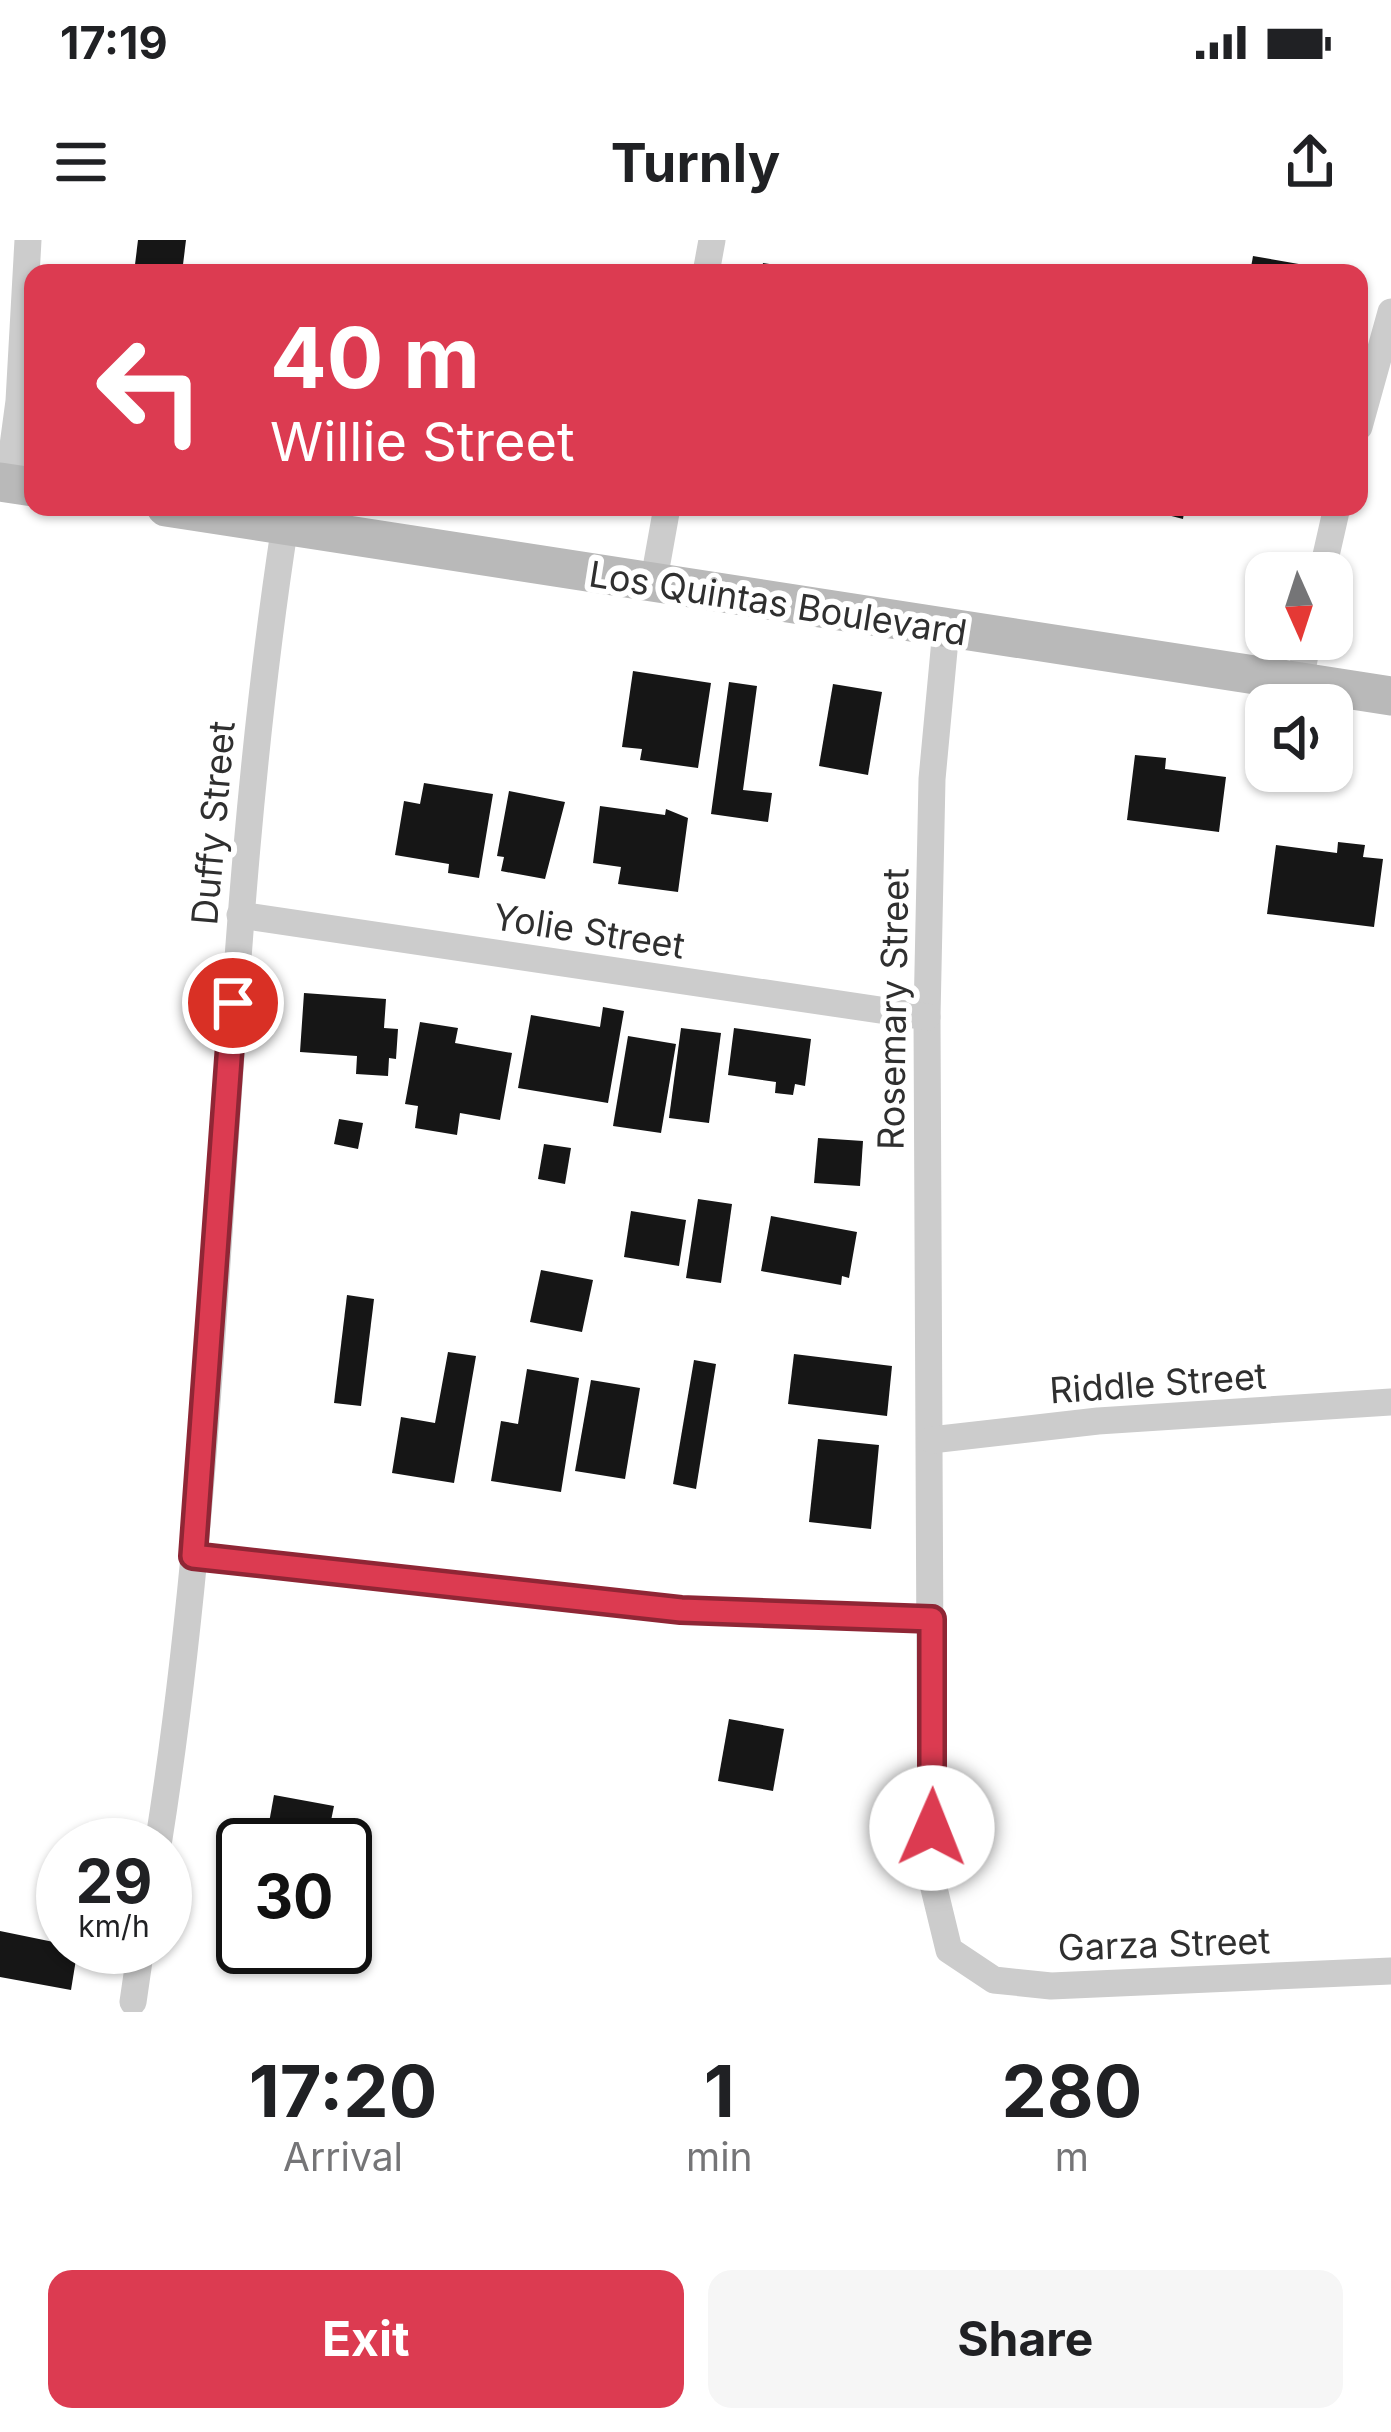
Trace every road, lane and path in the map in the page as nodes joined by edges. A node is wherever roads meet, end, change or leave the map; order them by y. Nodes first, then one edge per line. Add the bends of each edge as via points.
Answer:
1 (24, 311) edge
2 (1391, 312) edge
3 (1368, 395) edge
4 (14, 484) edge
5 (226, 516) edge
6 (665, 516) edge
7 (1335, 516) edge
8 (285, 525) junction
9 (1327, 552) edge
10 (653, 585) junction
11 (946, 629) junction
12 (1304, 660) edge
13 (1300, 681) junction
14 (1391, 696) edge
15 (240, 915) junction
16 (927, 1016) junction
17 (1391, 1402) edge
18 (931, 1440) junction
19 (193, 1556) junction
20 (932, 1619) junction
21 (161, 1818) edge
22 (950, 1950) joint
23 (1391, 1971) edge
24 (137, 1974) edge
25 (133, 2002) dead end

1 - 4 street
2 - 3 street
5 - 8 street, Los Quintas Boulevard
6 - 10 street
7 - 9 street
8 - 10 street, Los Quintas Boulevard
8 - 15 street, Duffy Street
10 - 11 street, Los Quintas Boulevard
11 - 13 street, Los Quintas Boulevard
11 - 16 street, Rosemary Street
12 - 13 street
13 - 14 street, Los Quintas Boulevard
15 - 16 street, Yolie Street
15 - 19 street, Duffy Street
16 - 18 street, Rosemary Street
17 - 18 street, Riddle Street
18 - 20 street, Rosemary Street
19 - 20 street via 681,1610
19 - 21 street, Duffy Street
20 - 22 street, Rosemary Street via 931,1876
22 - 23 street, Garza Street via 994,1980 1051,1986
24 - 25 street

